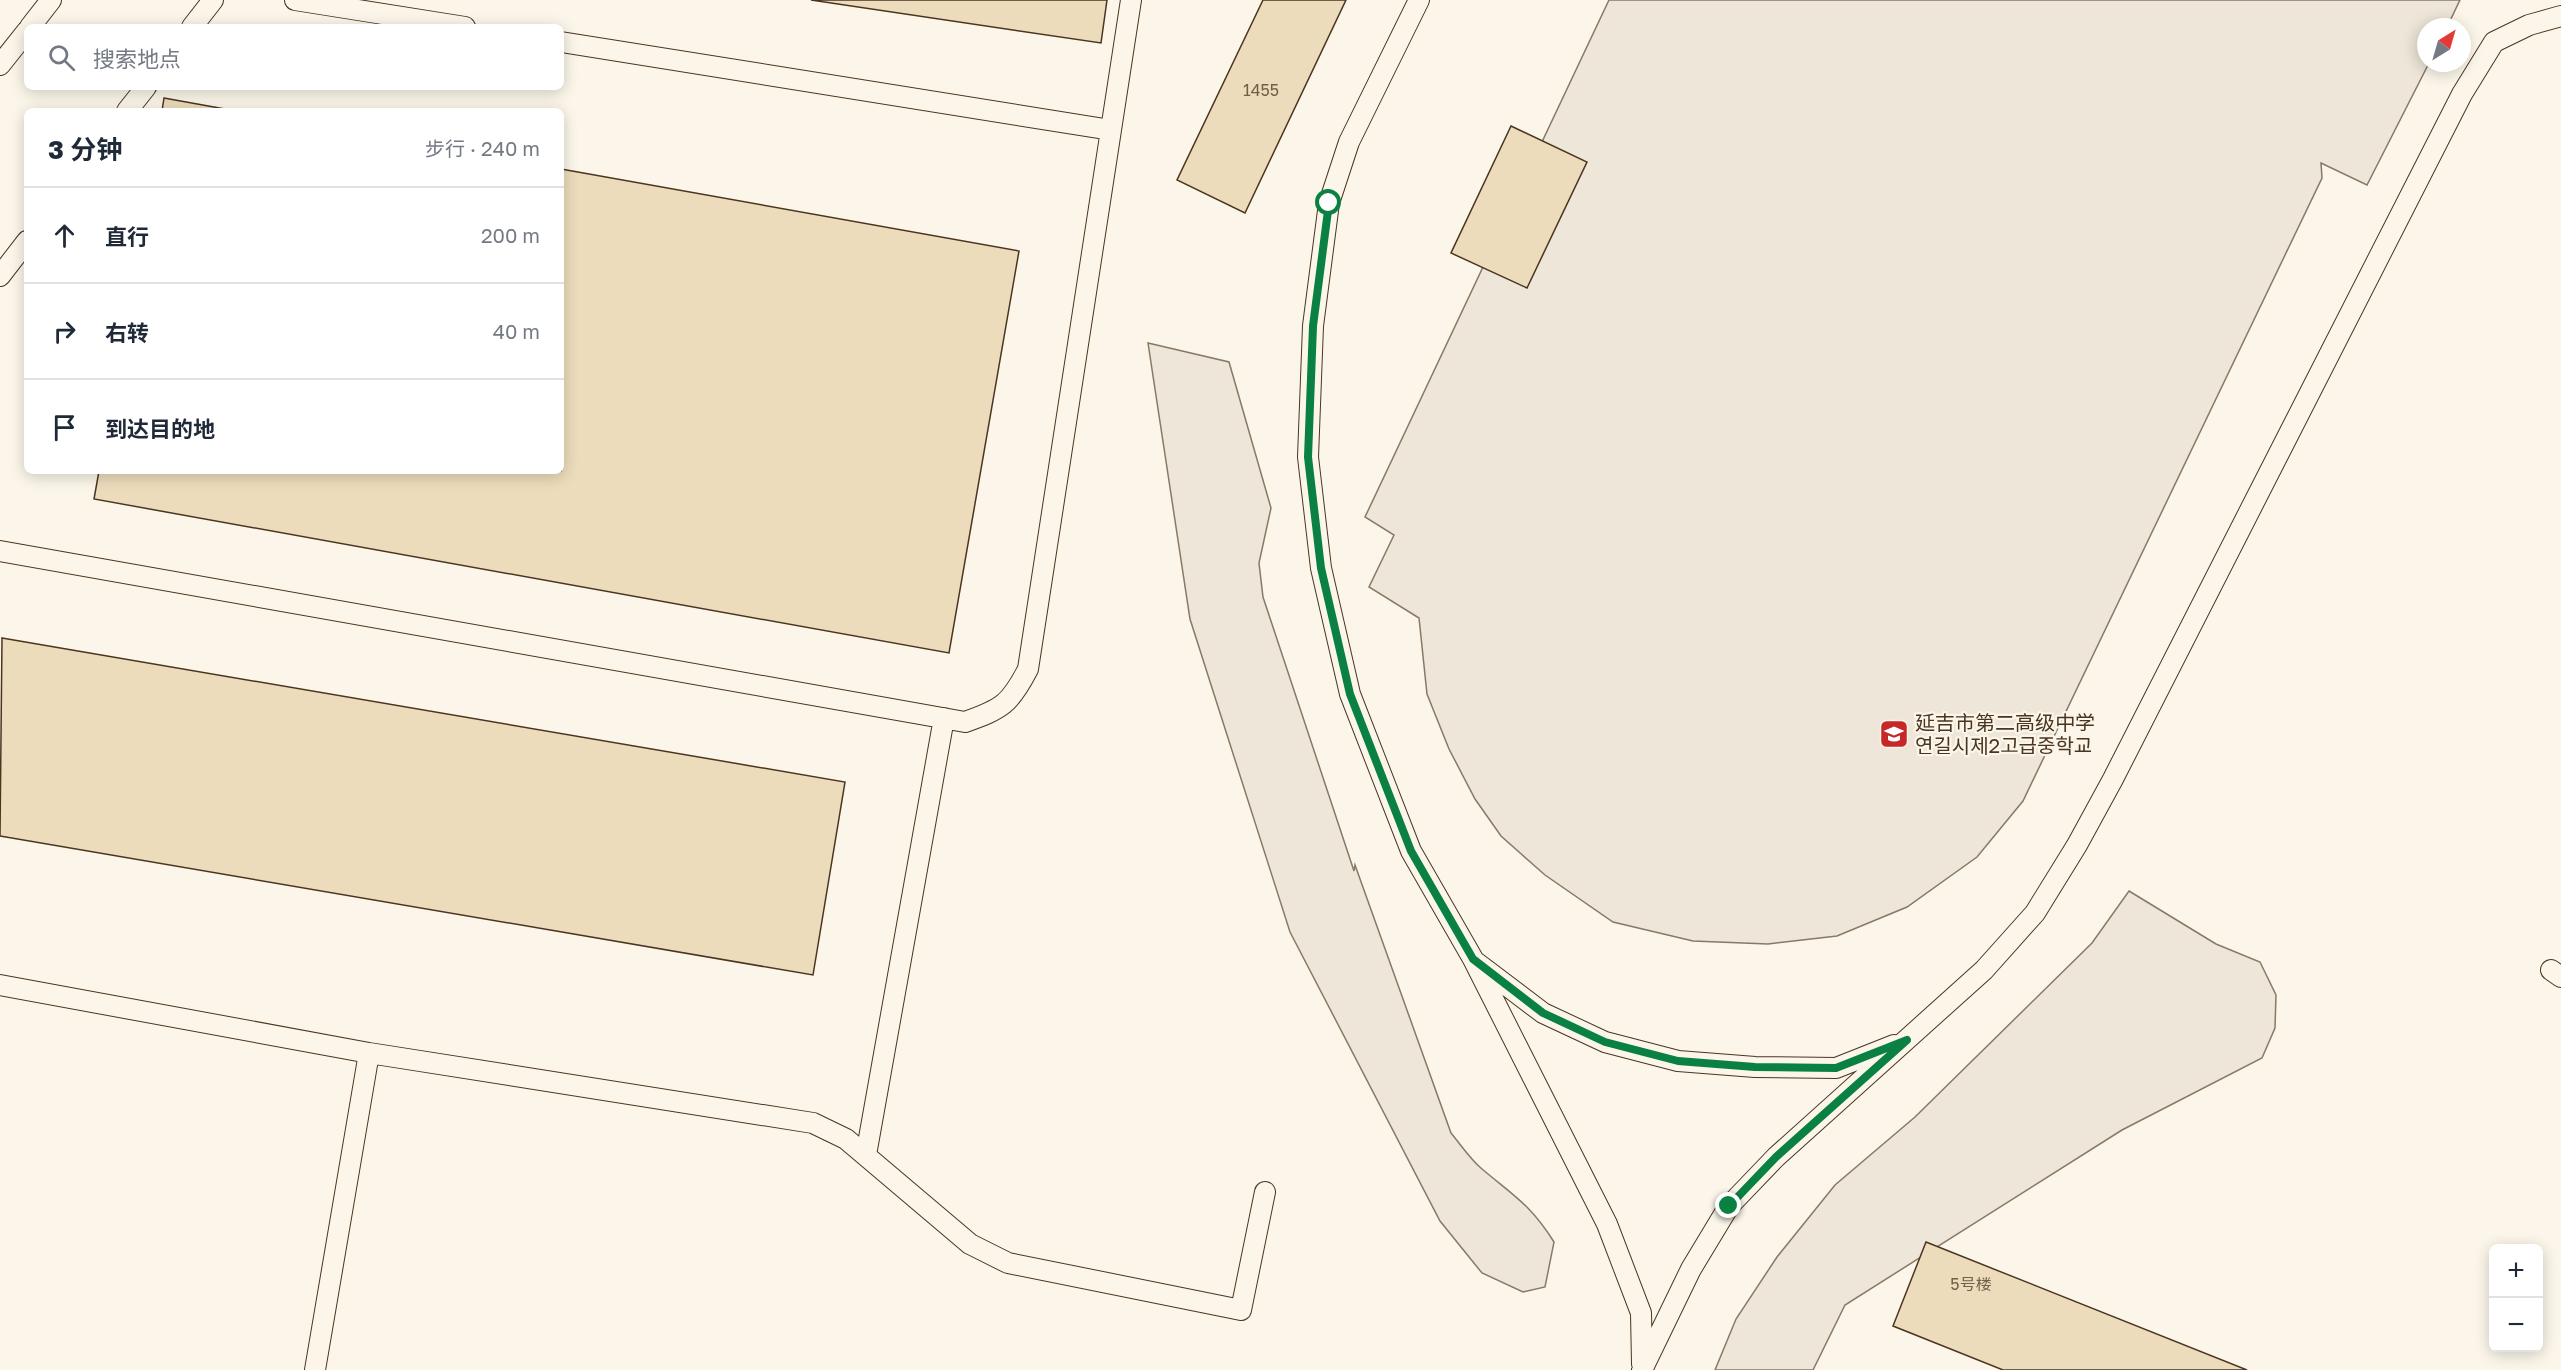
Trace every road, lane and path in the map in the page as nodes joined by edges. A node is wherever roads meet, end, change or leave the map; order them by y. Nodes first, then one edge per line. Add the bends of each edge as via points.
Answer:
1 (51, 0) edge
2 (213, 0) edge
3 (295, 0) edge
4 (1131, 0) edge
5 (1419, 0) edge
6 (2561, 16) edge
7 (32, 24) edge
8 (194, 24) edge
9 (446, 24) edge
10 (24, 35) edge
11 (564, 42) edge
12 (0, 65) edge
13 (144, 90) edge
14 (130, 108) edge
15 (1111, 130) junction
16 (24, 245) edge
17 (0, 276) edge
18 (0, 551) edge
19 (944, 718) junction
20 (1473, 959) junction
21 (0, 985) edge
22 (1907, 1040) junction
23 (369, 1053) junction
24 (866, 1155) junction
25 (1265, 1192) dead end
26 (315, 1370) edge
27 (1642, 1370) edge

1 - 7 lane
2 - 8 lane
3 - 9 lane
4 - 15 lane
5 - 20 lane via 1349,142 1329,203 1313,326 1308,457 1321,568 1350,694 1411,851
6 - 22 lane via 2529,25 2494,42 2462,94 2077,845 2020,930 1984,970
10 - 12 lane
11 - 15 lane
13 - 14 lane
15 - 19 lane via 1029,669 1014,695 992,712 965,722
16 - 17 lane
18 - 19 lane
19 - 24 lane
20 - 22 lane via 1543,1013 1605,1042 1678,1061 1836,1068
20 - 27 lane via 1607,1224 1641,1313
21 - 23 lane
22 - 27 lane via 1776,1157 1729,1206 1691,1269
23 - 24 lane via 813,1123 846,1139
23 - 26 lane
24 - 25 lane via 970,1244 1008,1263 1241,1310

